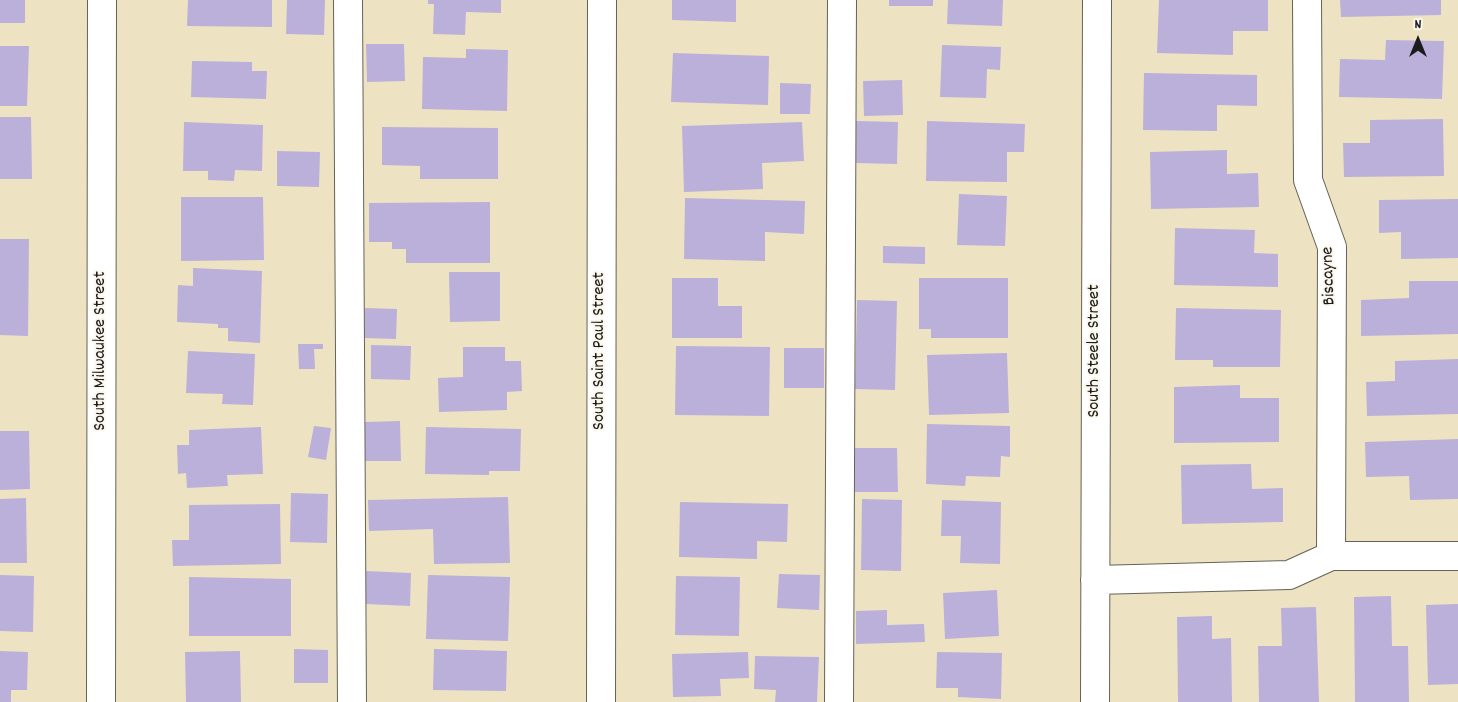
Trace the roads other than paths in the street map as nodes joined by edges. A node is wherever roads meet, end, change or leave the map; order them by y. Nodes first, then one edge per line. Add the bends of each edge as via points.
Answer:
1 (102, 0) edge
2 (348, 0) edge
3 (602, 0) edge
4 (842, 0) edge
5 (1097, 0) edge
6 (1308, 0) edge
7 (1331, 556) junction
8 (1458, 556) edge
9 (1095, 580) junction
10 (101, 702) edge
11 (352, 702) edge
12 (601, 702) edge
13 (839, 702) edge
14 (1095, 702) edge

1 - 10 street, South Milwaukee Street
2 - 11 street
3 - 12 street, South Saint Paul Street
4 - 13 street
5 - 9 street, South Steele Street
6 - 7 street, Biscayne via 1308,180 1332,247
7 - 8 street
7 - 9 street via 1289,575
9 - 14 street, South Steele Street

